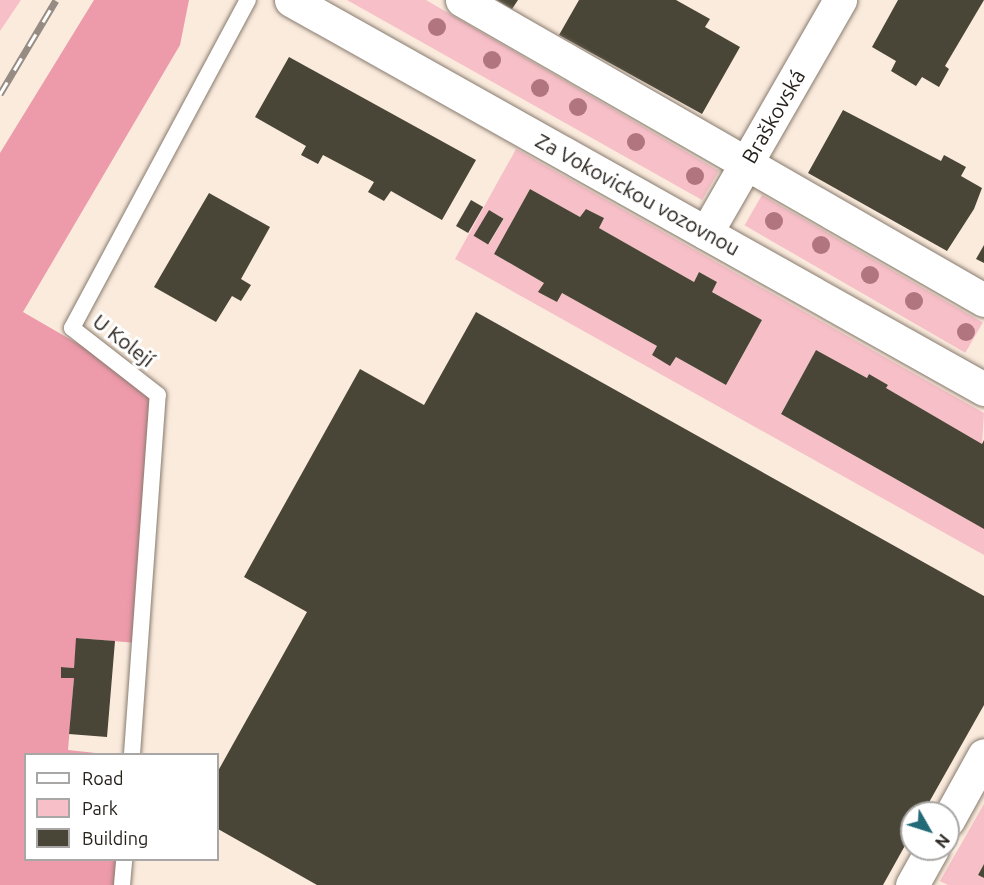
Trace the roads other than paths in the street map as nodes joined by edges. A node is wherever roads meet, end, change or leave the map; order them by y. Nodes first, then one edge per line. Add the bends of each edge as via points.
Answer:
1 (248, 0) edge
2 (291, 0) edge
3 (462, 0) edge
4 (840, 0) edge
5 (746, 163) junction
6 (706, 233) junction
7 (984, 300) edge
8 (984, 389) edge
9 (132, 753) edge
10 (984, 755) edge
11 (959, 801) edge
12 (124, 861) edge
13 (925, 861) edge
14 (123, 885) edge
15 (912, 885) edge

1 - 9 lane, U Kolejí via 72,328 158,395
2 - 6 street, Za Vokovickou vozovnou
3 - 5 street
4 - 5 street, Braškovská
5 - 6 street, Braškovská
5 - 7 street
6 - 8 street, Za Vokovickou vozovnou
10 - 11 street
12 - 14 lane
13 - 15 street

